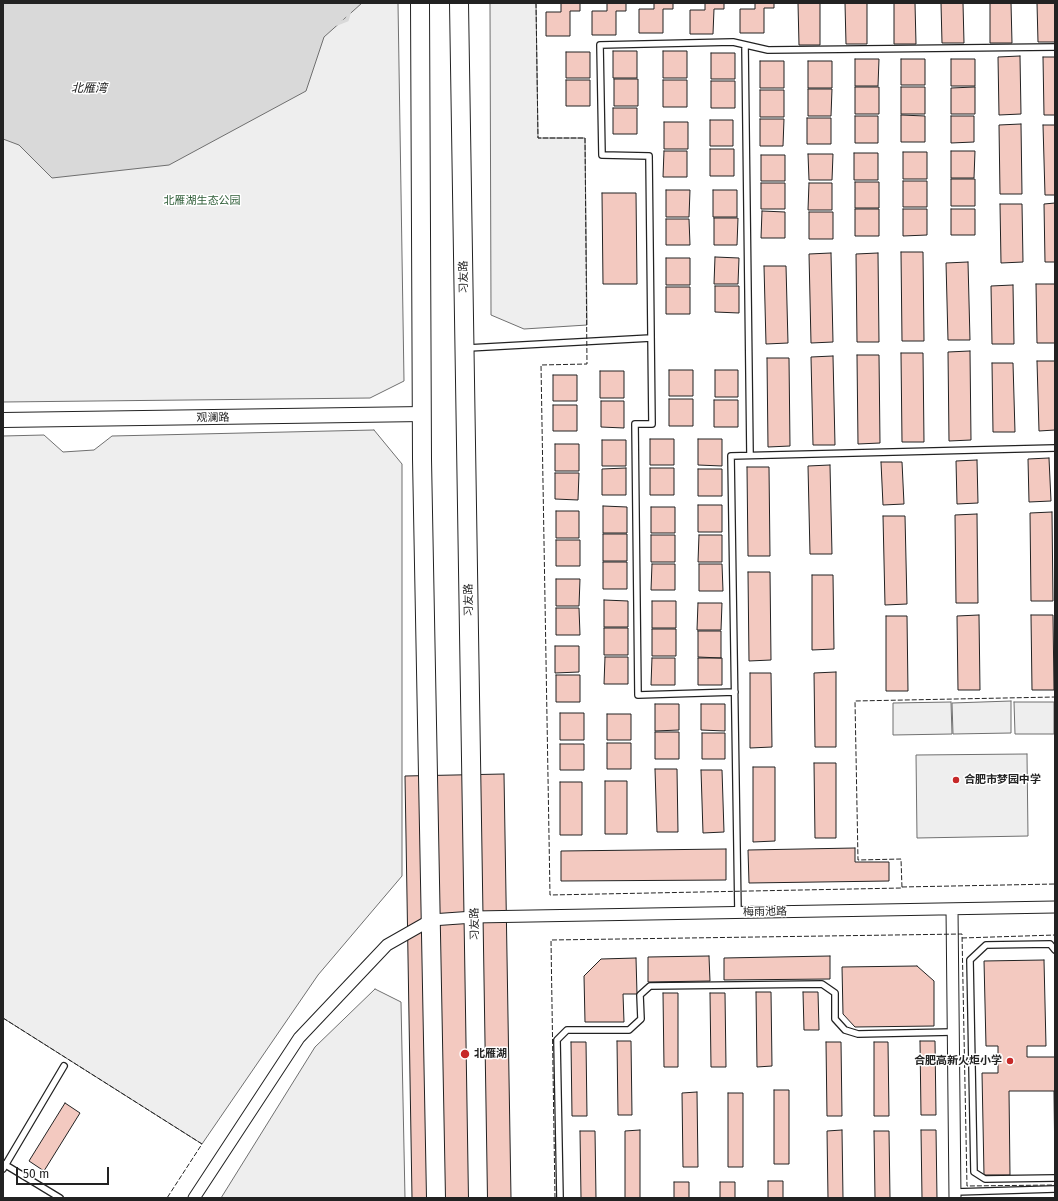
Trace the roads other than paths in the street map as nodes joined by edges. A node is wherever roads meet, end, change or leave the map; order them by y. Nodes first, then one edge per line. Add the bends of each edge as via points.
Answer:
1 (420, 3) edge
2 (459, 3) edge
3 (746, 45) junction
4 (1055, 47) edge
5 (651, 338) junction
6 (465, 348) junction
7 (423, 414) junction
8 (3, 420) edge
9 (1055, 448) edge
10 (750, 455) junction
11 (735, 692) junction
12 (1055, 908) edge
13 (952, 909) junction
14 (738, 913) junction
15 (474, 917) junction
16 (431, 920) junction
17 (1055, 950) edge
18 (953, 1032) junction
19 (64, 1066) dead end
20 (4, 1166) edge
21 (1055, 1178) edge
22 (1055, 1189) edge
23 (955, 1195) edge
24 (60, 1198) edge
25 (194, 1198) edge
26 (436, 1198) edge
27 (478, 1198) edge
28 (560, 1198) edge

1 - 7 main road
2 - 6 main road, 习友路
3 - 4 lane via 768,50
3 - 5 lane via 733,42 600,45 602,155 649,156
3 - 10 lane
5 - 6 lane
5 - 11 lane via 652,424 635,424 638,695
6 - 15 main road, 习友路
7 - 8 street, 观澜路
7 - 16 main road
9 - 10 lane
10 - 11 lane via 731,456
11 - 14 lane
12 - 13 street, 梅雨池路
13 - 14 street, 梅雨池路
13 - 18 street
14 - 15 street, 梅雨池路
15 - 16 street, 梅雨池路
15 - 27 main road, 习友路
16 - 25 street via 387,944 299,1038
16 - 26 main road
17 - 21 lane via 1050,944 986,945 970,960 974,1172 985,1179
18 - 23 street
18 - 28 lane via 858,1034 845,1030 835,1019 835,993 822,984 650,986 640,994 640,1019 629,1030 567,1030 557,1040
19 - 20 lane
20 - 24 lane
22 - 23 lane

